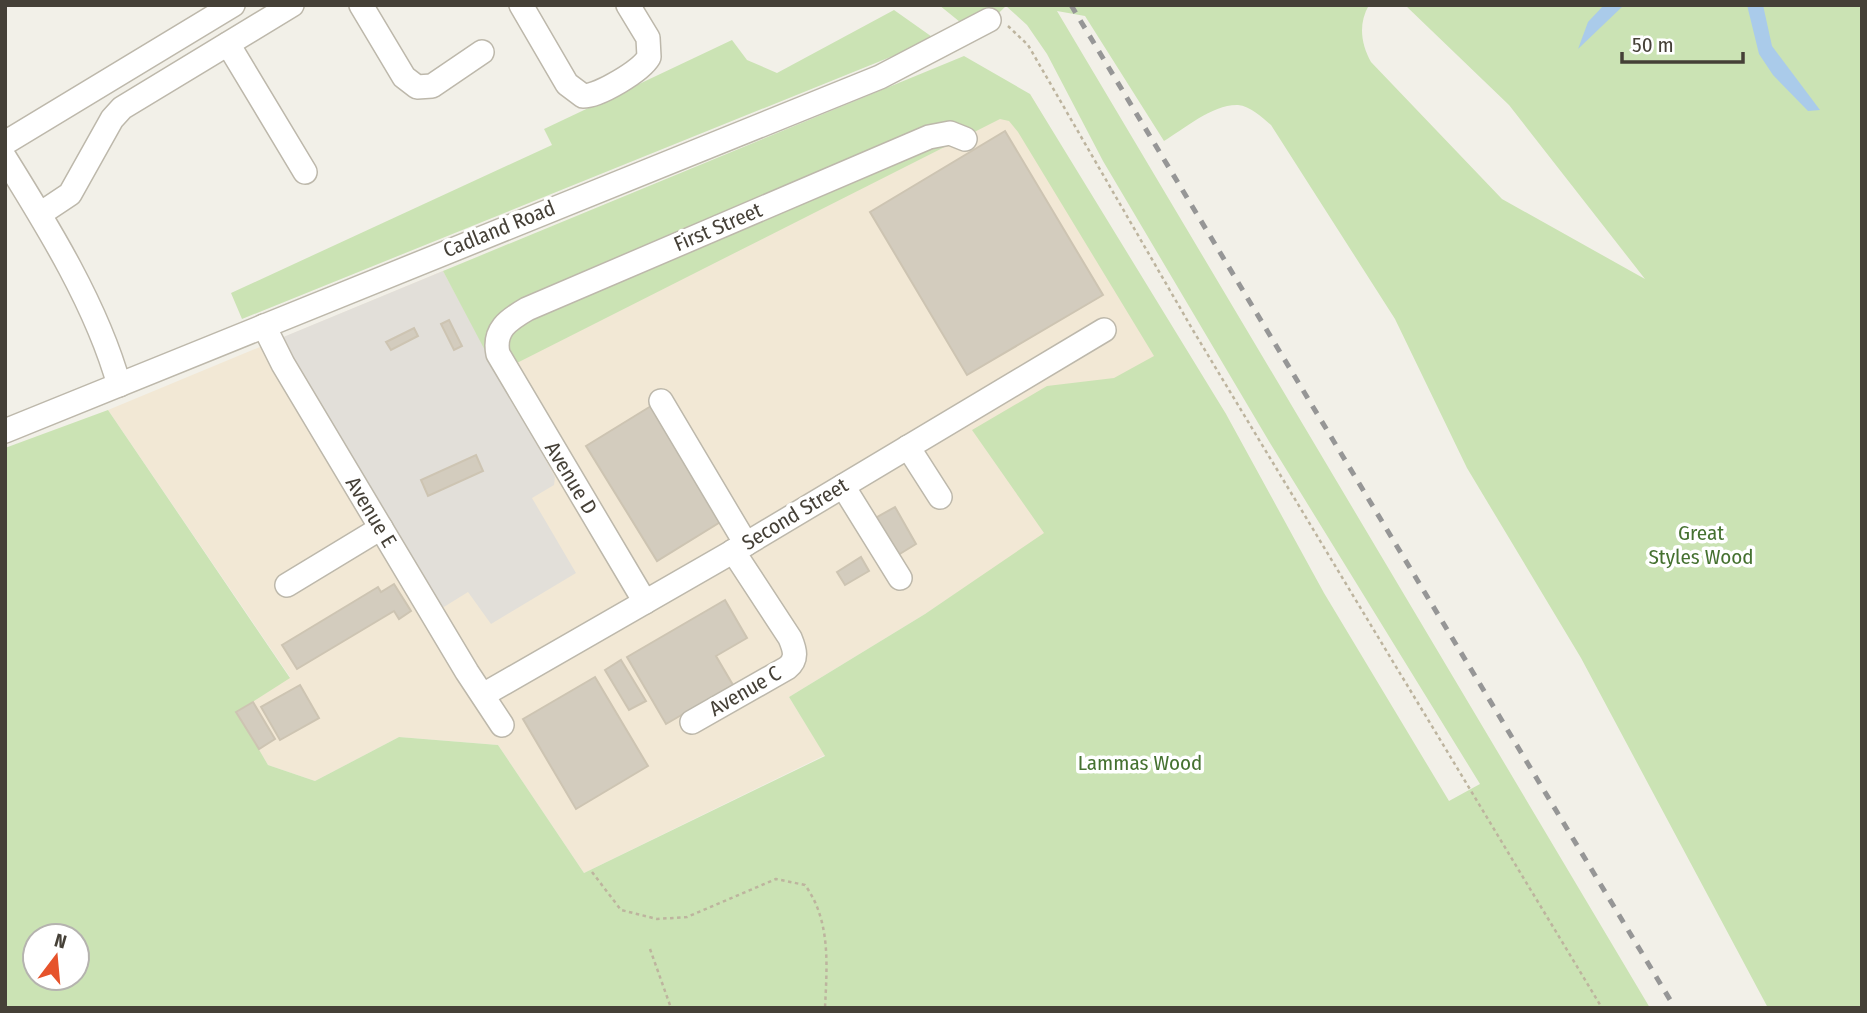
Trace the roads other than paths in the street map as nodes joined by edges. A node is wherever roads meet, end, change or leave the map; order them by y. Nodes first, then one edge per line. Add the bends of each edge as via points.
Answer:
1 (233, 5) edge
2 (292, 5) edge
3 (361, 5) edge
4 (521, 5) edge
5 (628, 5) edge
6 (989, 20) road end
7 (228, 44) junction
8 (482, 52) dead end
9 (965, 139) dead end
10 (5, 143) edge
11 (5, 158) edge
12 (305, 172) dead end
13 (40, 214) junction
14 (264, 326) junction
15 (1104, 330) dead end
16 (498, 354) joint
17 (119, 385) junction
18 (661, 401) dead end
19 (5, 431) edge
20 (908, 447) junction
21 (843, 486) junction
22 (940, 497) dead end
23 (381, 528) junction
24 (739, 547) junction
25 (900, 578) dead end
26 (287, 585) dead end
27 (645, 602) junction
28 (483, 695) junction
29 (692, 722) dead end
30 (502, 724) dead end

1 - 10 street
2 - 7 street
3 - 8 street via 404,77 417,86 432,86
4 - 5 street via 571,90 590,96 642,66 649,57 648,38
6 - 14 street, Cadland Road via 880,78
7 - 12 street
7 - 13 street via 122,108 76,187
9 - 16 street, First Street via 950,133 929,137 527,309 501,329
11 - 13 street
13 - 17 street via 77,282
14 - 17 street, Cadland Road
14 - 23 street, Avenue E
15 - 20 street, Second Street
16 - 27 street, Avenue D
17 - 19 street, Cadland Road
18 - 24 street, Avenue C
20 - 21 street, Second Street
20 - 22 street
21 - 24 street, Second Street
21 - 25 street
23 - 26 street
23 - 28 street, Avenue E
24 - 27 street, Second Street
24 - 29 street, Avenue C via 790,638 794,659
27 - 28 street, Second Street
28 - 30 street, Avenue E

